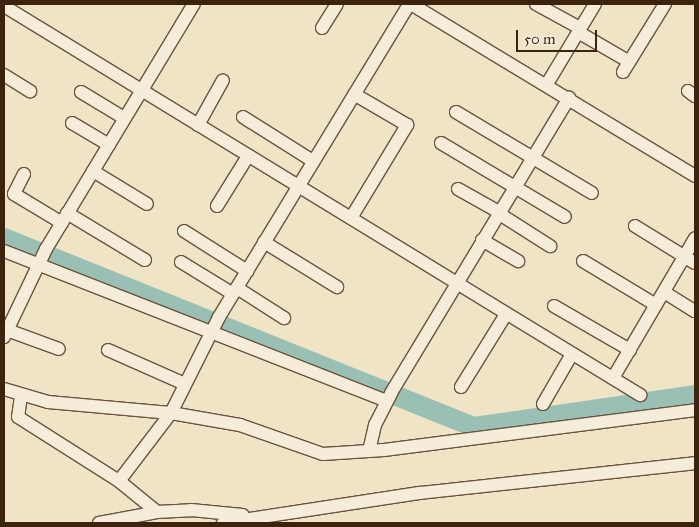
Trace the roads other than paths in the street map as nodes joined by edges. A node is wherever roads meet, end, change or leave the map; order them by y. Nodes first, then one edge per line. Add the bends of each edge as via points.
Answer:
1 (194, 4) edge
2 (337, 4) edge
3 (410, 4) edge
4 (536, 4) edge
5 (595, 4) edge
6 (665, 4) edge
7 (4, 6) edge
8 (322, 28) dead end
9 (579, 30) junction
10 (4, 75) edge
11 (223, 80) dead end
12 (547, 84) junction
13 (142, 90) junction
14 (30, 91) dead end
15 (81, 92) dead end
16 (354, 94) junction
17 (569, 98) junction
18 (456, 112) dead end
19 (243, 117) dead end
20 (124, 118) junction
21 (72, 123) dead end
22 (198, 125) junction
23 (442, 143) dead end
24 (109, 145) junction
25 (248, 156) junction
26 (532, 158) junction
27 (313, 161) junction
28 (93, 171) junction
29 (24, 174) dead end
30 (695, 176) edge
31 (298, 185) junction
32 (515, 187) junction
33 (458, 189) dead end
34 (592, 193) dead end
35 (147, 204) dead end
36 (217, 206) dead end
37 (499, 213) junction
38 (565, 217) dead end
39 (65, 218) junction
40 (351, 218) junction
41 (637, 222) dead end
42 (184, 231) dead end
43 (482, 240) junction
44 (264, 242) junction
45 (550, 246) dead end
46 (4, 251) edge
47 (691, 251) edge
48 (145, 260) dead end
49 (518, 261) dead end
50 (583, 261) dead end
51 (182, 262) dead end
52 (38, 265) junction
53 (247, 271) junction
54 (455, 283) junction
55 (337, 287) dead end
56 (235, 291) junction
57 (664, 292) junction
58 (656, 305) junction
59 (554, 306) dead end
60 (695, 311) edge
61 (506, 314) junction
62 (284, 318) dead end
63 (212, 332) junction
64 (6, 333) edge
65 (59, 349) dead end
66 (108, 350) dead end
67 (630, 350) junction
68 (572, 354) junction
69 (613, 378) junction
70 (186, 384) junction
71 (461, 387) dead end
72 (4, 389) edge
73 (640, 395) dead end
74 (21, 396) junction
75 (387, 401) junction
76 (543, 404) dead end
77 (695, 410) edge
78 (171, 413) junction
79 (369, 451) junction
80 (695, 463) edge
81 (119, 481) junction
82 (157, 512) junction
83 (261, 518) junction
84 (100, 523) edge
85 (223, 523) edge

1 - 13 street
2 - 8 street
3 - 12 street
3 - 16 street
4 - 9 street
5 - 9 street
6 - 9 street via 626,67
7 - 13 street
9 - 12 street
10 - 14 street
11 - 22 street
12 - 17 street
13 - 20 street
13 - 22 street
15 - 20 street
16 - 27 street
16 - 40 street via 407,125
17 - 26 street
17 - 30 street
18 - 26 street
19 - 27 street
20 - 24 street
21 - 24 street
22 - 25 street
23 - 32 street
24 - 28 street
25 - 31 street
25 - 36 street
26 - 32 street
26 - 34 street
27 - 31 street
28 - 35 street
28 - 39 street
29 - 39 street via 14,194
31 - 40 street
31 - 44 street
32 - 37 street
32 - 38 street
33 - 37 street
37 - 43 street
37 - 45 street
39 - 48 street
39 - 52 street
40 - 54 street
41 - 47 street
42 - 53 street
43 - 49 street
43 - 54 street
44 - 53 street
44 - 55 street
46 - 52 street
47 - 57 street
50 - 58 street
51 - 56 street
52 - 63 street
52 - 64 street
53 - 56 street
54 - 61 street
54 - 75 street
56 - 62 street
56 - 63 street
57 - 58 street
57 - 60 street
58 - 67 street
59 - 67 street
61 - 68 street
61 - 71 street
63 - 70 street
63 - 75 street
64 - 65 street
66 - 70 street
67 - 69 street
68 - 69 street
68 - 76 street
69 - 73 street
70 - 78 street
72 - 74 street
74 - 78 street via 48,402
74 - 81 street via 18,416
75 - 79 street via 375,425
77 - 79 street
78 - 79 street via 240,425 324,454
78 - 81 street
80 - 83 street via 420,494
81 - 82 street
82 - 83 street via 191,510
82 - 84 street
83 - 85 street

